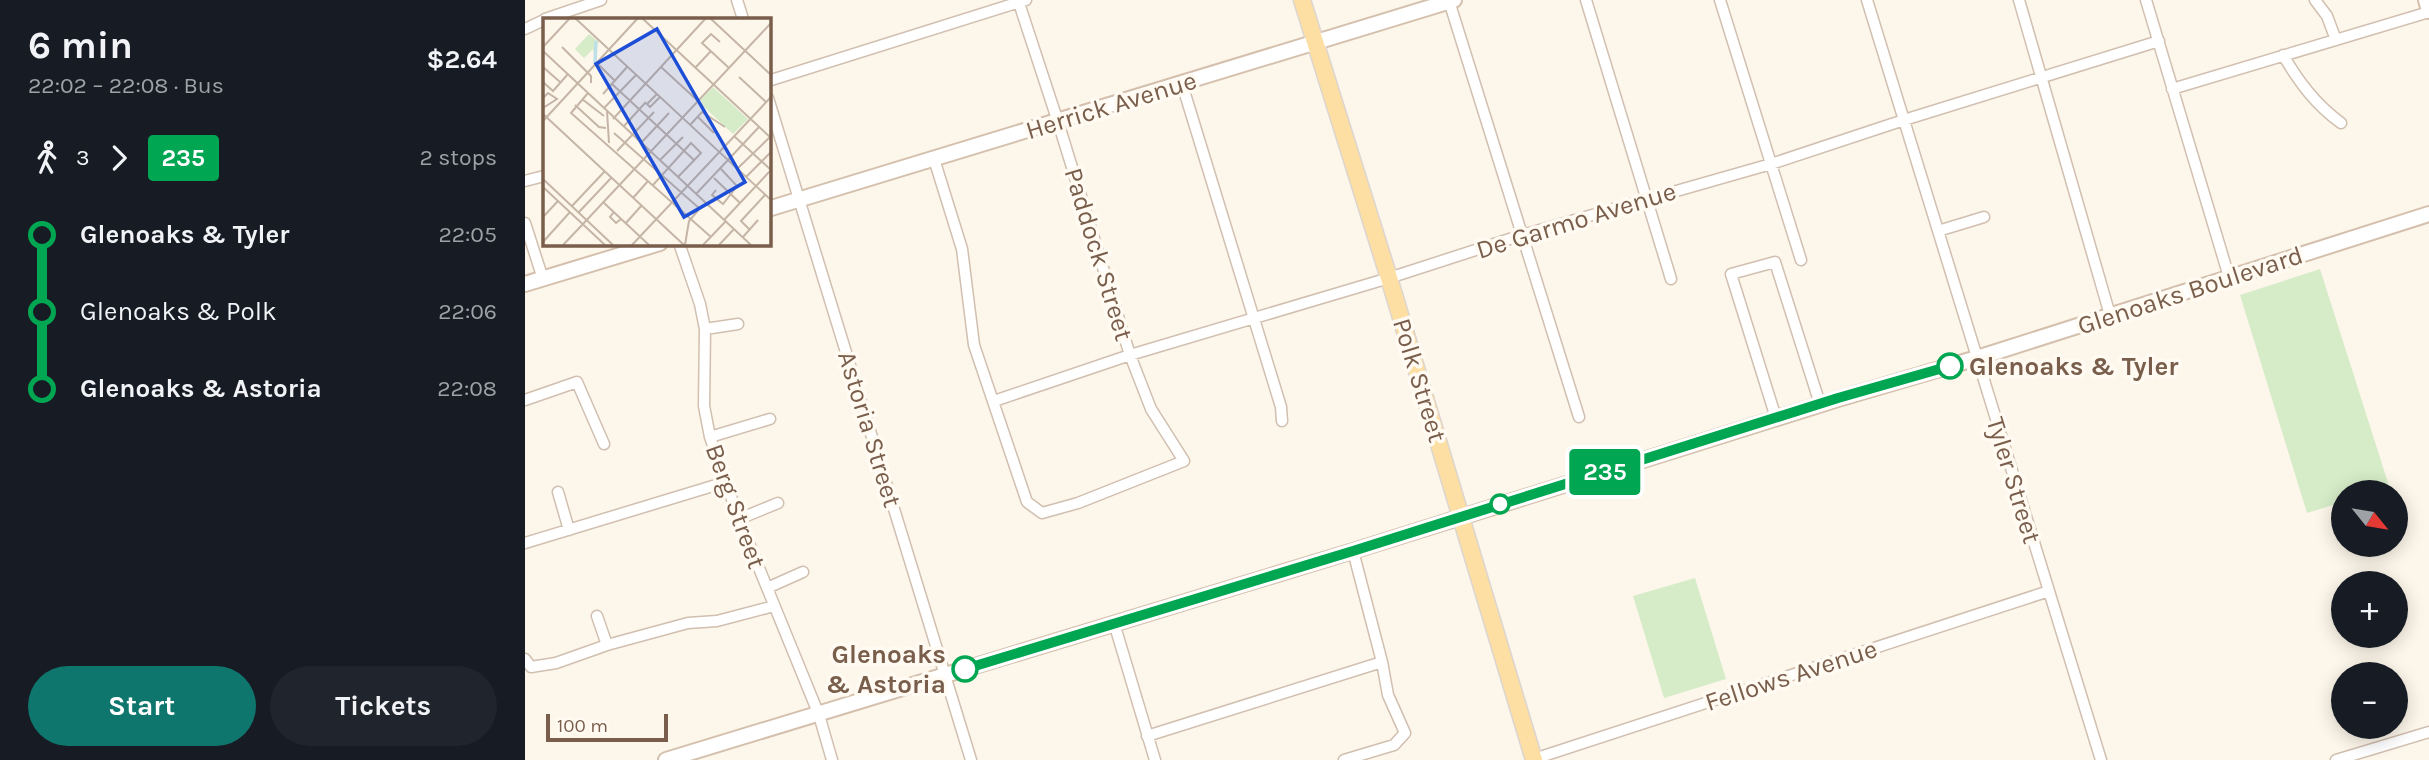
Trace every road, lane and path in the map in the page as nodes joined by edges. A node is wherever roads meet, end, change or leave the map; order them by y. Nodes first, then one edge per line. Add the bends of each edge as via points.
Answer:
1 (601, 0) edge
2 (737, 0) edge
3 (1302, 0) edge
4 (1586, 0) edge
5 (1720, 0) edge
6 (1867, 0) edge
7 (2019, 0) edge
8 (2146, 0) edge
9 (2315, 0) edge
10 (2426, 0) edge
11 (1021, 1) edge
12 (1452, 1) edge
13 (2429, 12) edge
14 (550, 18) edge
15 (743, 18) edge
16 (543, 21) edge
17 (525, 29) edge
18 (2336, 40) junction
19 (1315, 41) junction
20 (2159, 41) junction
21 (2283, 55) junction
22 (2043, 78) junction
23 (770, 80) edge
24 (1182, 84) junction
25 (2172, 89) junction
26 (770, 104) edge
27 (1904, 120) junction
28 (1058, 122) junction
29 (2341, 123) dead end
30 (934, 159) junction
31 (1771, 164) junction
32 (543, 176) edge
33 (525, 181) edge
34 (1646, 198) junction
35 (801, 199) junction
36 (770, 208) edge
37 (2429, 214) edge
38 (1984, 217) dead end
39 (525, 223) edge
40 (1938, 231) junction
41 (1522, 235) junction
42 (654, 245) edge
43 (680, 245) edge
44 (1801, 260) dead end
45 (2229, 277) junction
46 (1389, 278) junction
47 (543, 279) junction
48 (1671, 279) dead end
49 (525, 284) edge
50 (2110, 315) junction
51 (1253, 318) junction
52 (738, 324) dead end
53 (705, 329) junction
54 (1129, 355) junction
55 (1977, 358) junction
56 (525, 400) edge
57 (994, 401) junction
58 (1820, 404) junction
59 (1579, 418) dead end
60 (1776, 418) junction
61 (769, 419) dead end
62 (1282, 421) dead end
63 (710, 437) junction
64 (604, 444) dead end
65 (726, 482) junction
66 (558, 492) dead end
67 (778, 503) dead end
68 (1460, 516) junction
69 (739, 520) junction
70 (569, 530) junction
71 (525, 543) edge
72 (1353, 551) junction
73 (803, 572) dead end
74 (767, 588) junction
75 (2049, 591) junction
76 (774, 606) junction
77 (597, 616) dead end
78 (1114, 623) junction
79 (607, 645) junction
80 (1382, 662) junction
81 (528, 663) edge
82 (944, 675) junction
83 (819, 715) junction
84 (2429, 732) edge
85 (1147, 736) junction
86 (691, 756) edge
87 (1534, 759) edge
88 (666, 760) edge
89 (832, 760) edge
90 (971, 760) edge
91 (1155, 760) edge
92 (1344, 760) edge
93 (2101, 760) edge
94 (2336, 760) edge

1 - 14 street
2 - 15 street
3 - 19 main road, Polk Street
4 - 34 street
5 - 31 street
6 - 27 street, Tyler Street
7 - 22 street
8 - 20 street
9 - 18 street
10 - 13 main road
11 - 23 street
11 - 28 street, Paddock Street
12 - 19 main road, Herrick Avenue
12 - 41 street
13 - 18 street
16 - 17 street
18 - 21 street
19 - 24 main road, Herrick Avenue
19 - 46 main road, Polk Street
20 - 22 street, De Garmo Avenue
20 - 25 street
21 - 25 street
21 - 29 street via 2320,108
22 - 27 street, De Garmo Avenue
22 - 50 street
24 - 28 main road, Herrick Avenue
24 - 51 street
25 - 45 street
26 - 35 street, Astoria Street
27 - 31 street, De Garmo Avenue
27 - 40 street, Tyler Street
28 - 30 main road, Herrick Avenue
28 - 54 street, Paddock Street
30 - 35 main road, Herrick Avenue
30 - 57 street via 962,249 974,345
31 - 34 street, De Garmo Avenue
31 - 44 street
32 - 33 street
34 - 41 street, De Garmo Avenue
34 - 48 street
35 - 36 main road, Herrick Avenue
35 - 82 street, Astoria Street
37 - 45 main road, Glenoaks Boulevard
38 - 40 street
39 - 47 street
40 - 55 street, Tyler Street
41 - 46 street, De Garmo Avenue
41 - 59 street
42 - 47 main road
43 - 53 street, Berg Street
45 - 50 main road, Glenoaks Boulevard
46 - 51 street, De Garmo Avenue
46 - 68 main road, Polk Street
47 - 49 main road
50 - 55 main road, Glenoaks Boulevard
51 - 54 street, De Garmo Avenue
51 - 62 street
52 - 53 street
53 - 63 street, Berg Street via 704,405
54 - 57 street, De Garmo Avenue
54 - 57 street, Paddock Street via 1151,409 1184,461 1078,503 1042,513 1027,502
55 - 58 main road, Glenoaks Boulevard
55 - 75 street, Tyler Street
56 - 64 street via 577,382
58 - 60 main road, Glenoaks Boulevard
58 - 60 street via 1775,262 1731,274
60 - 68 main road, Glenoaks Boulevard
61 - 63 street
63 - 65 street, Berg Street
65 - 69 street, Berg Street
65 - 70 street
66 - 70 street
67 - 69 street
68 - 72 main road, Glenoaks Boulevard
68 - 87 main road, Polk Street
69 - 74 street, Berg Street
70 - 71 street
72 - 78 main road, Glenoaks Boulevard
72 - 80 street
73 - 74 street
74 - 76 street, Berg Street
75 - 87 street, Fellows Avenue
75 - 93 street, Tyler Street
76 - 79 street
76 - 83 street, Berg Street
77 - 79 street
78 - 82 main road, Glenoaks Boulevard
78 - 85 street
79 - 81 street via 556,663
80 - 85 street
80 - 92 street via 1388,695 1405,733 1394,745
82 - 83 main road, Glenoaks Boulevard
82 - 90 street, Astoria Street
83 - 86 main road, Glenoaks Boulevard
83 - 89 street, Berg Street
84 - 94 street
85 - 91 street
86 - 88 main road, Glenoaks Boulevard

